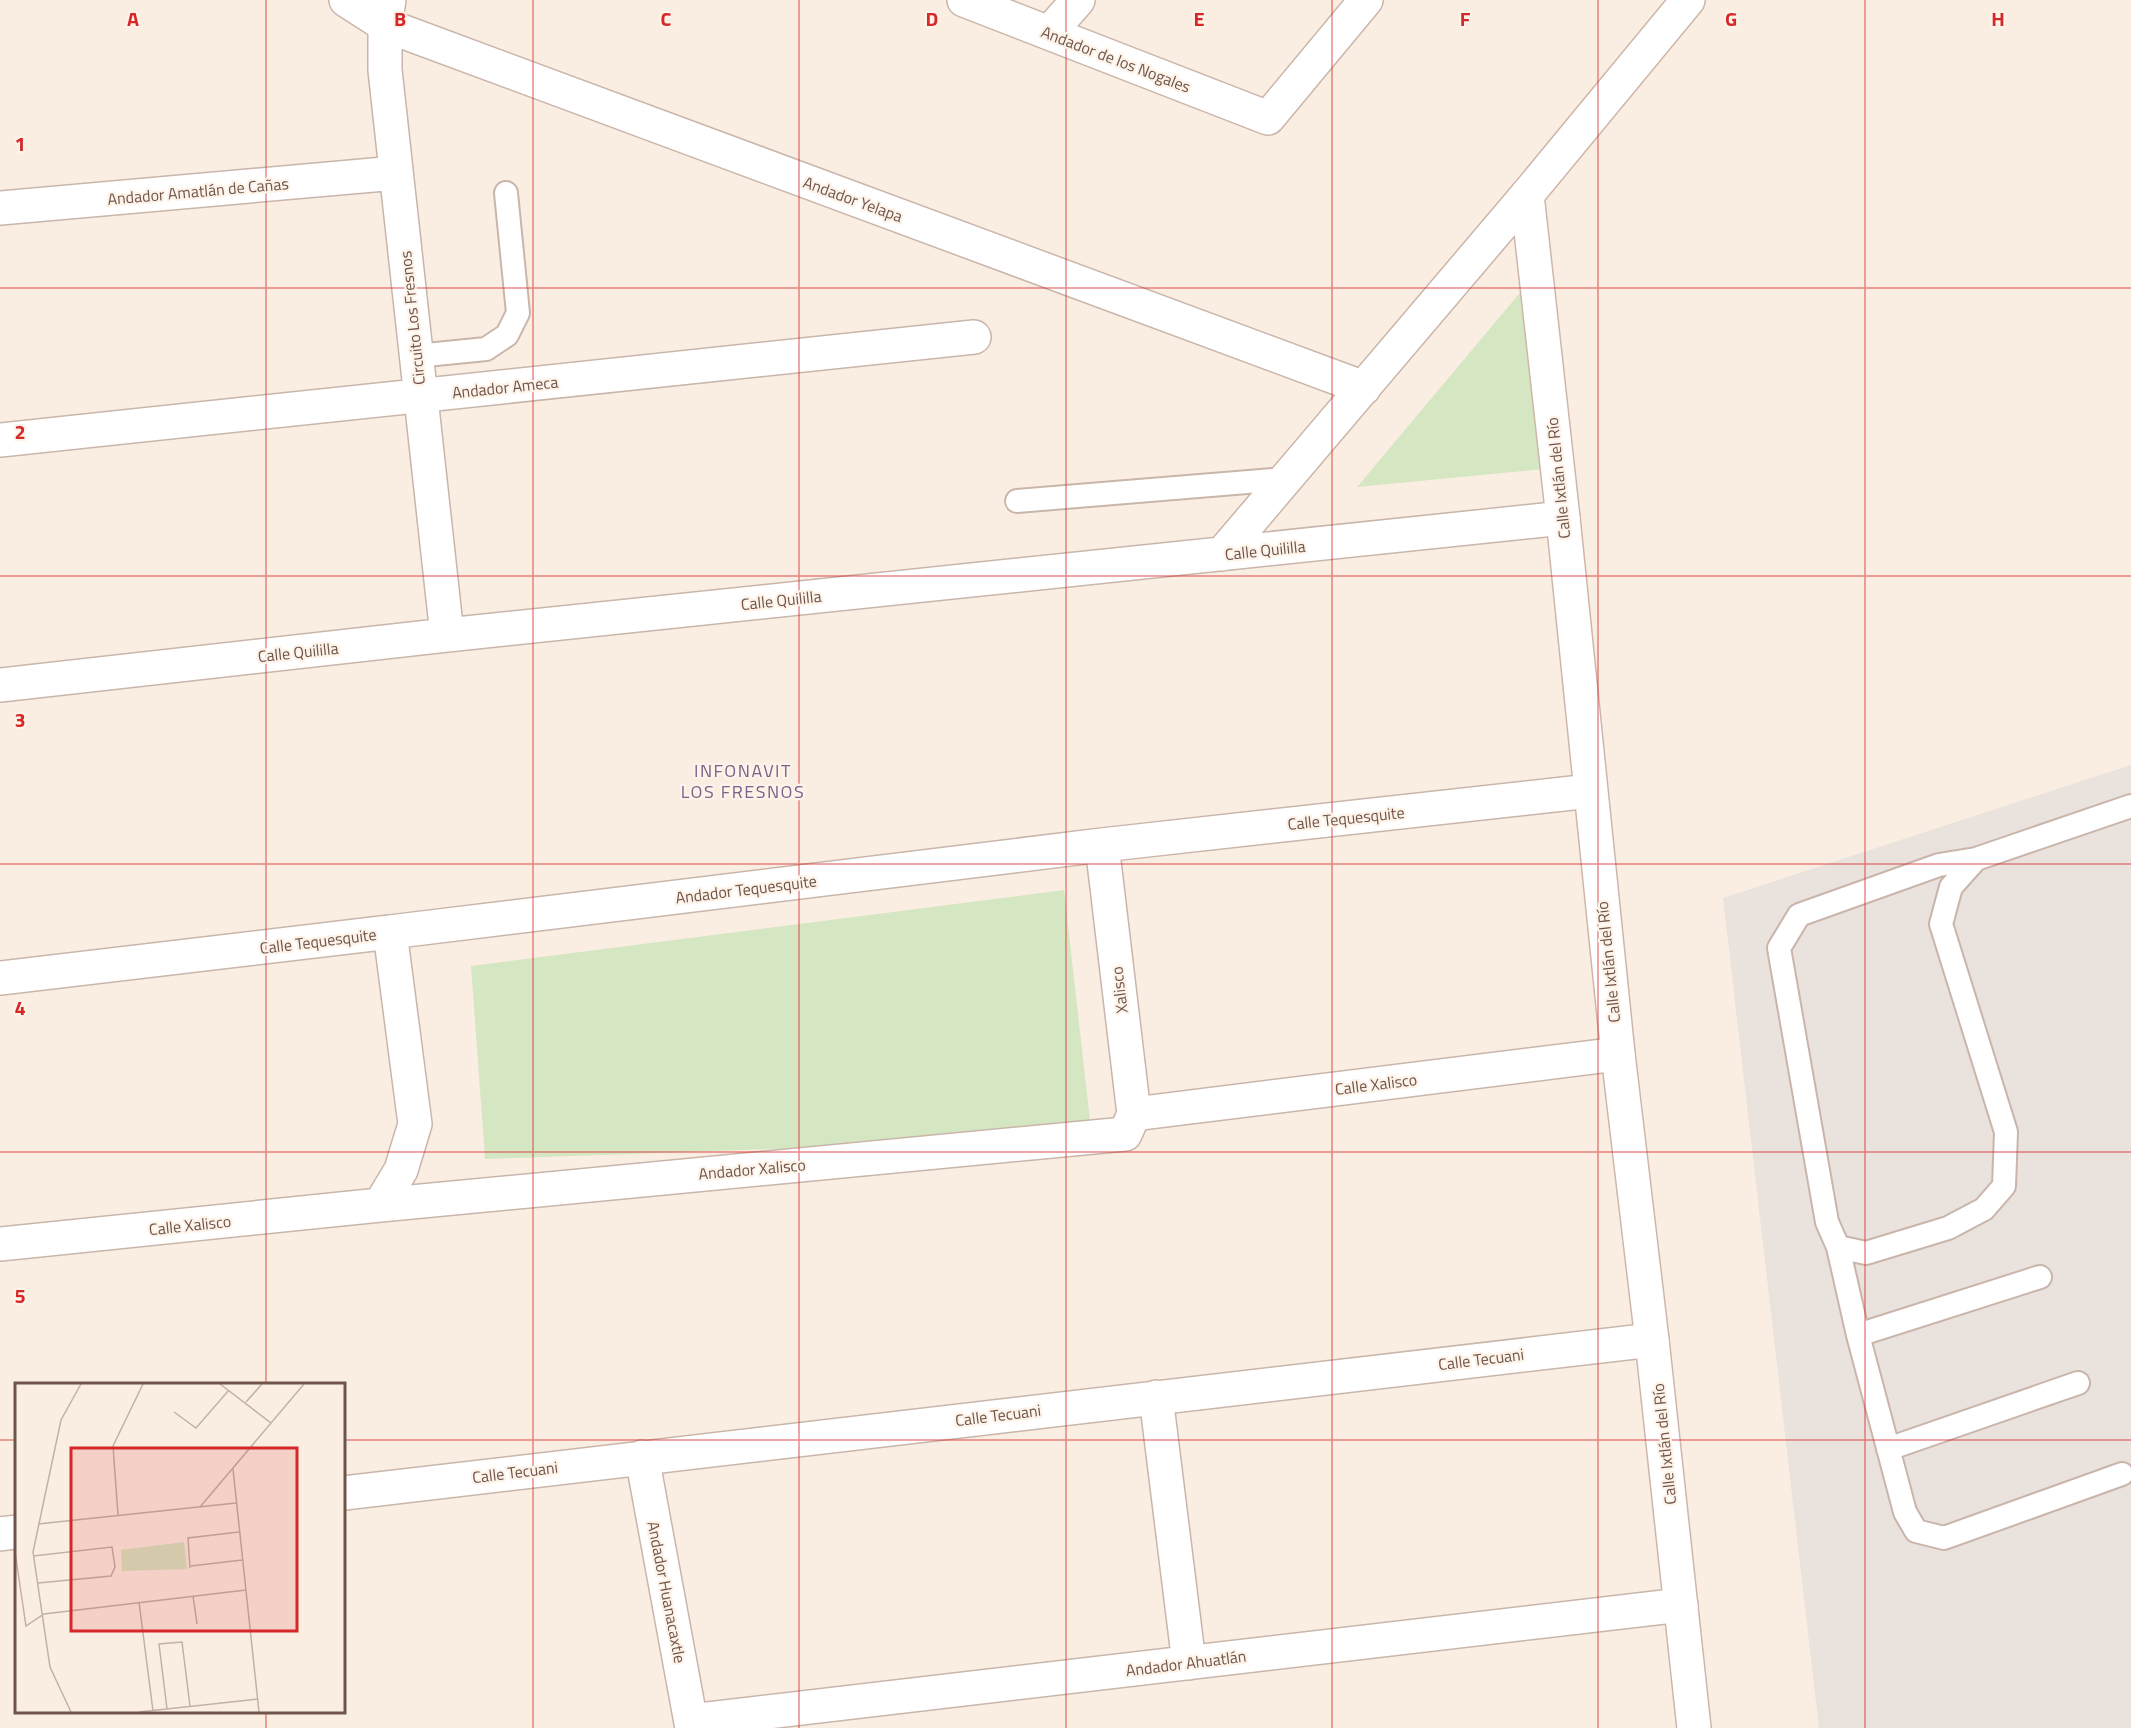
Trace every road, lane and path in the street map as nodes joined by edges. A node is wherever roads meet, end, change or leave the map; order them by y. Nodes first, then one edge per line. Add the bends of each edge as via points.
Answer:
1 (346, 0) edge
2 (964, 0) edge
3 (1078, 0) edge
4 (1366, 0) edge
5 (1688, 0) edge
6 (387, 13) edge
7 (1048, 33) junction
8 (396, 173) junction
9 (506, 193) dead end
10 (1527, 195) junction
11 (0, 208) edge
12 (974, 337) dead end
13 (416, 356) junction
14 (1364, 388) junction
15 (421, 396) junction
16 (0, 440) edge
17 (1285, 479) junction
18 (1017, 501) dead end
19 (1563, 519) junction
20 (1222, 554) junction
21 (447, 635) junction
22 (0, 685) edge
23 (1590, 790) junction
24 (2131, 806) edge
25 (1101, 845) junction
26 (1976, 859) junction
27 (390, 932) junction
28 (0, 978) edge
29 (1618, 1054) junction
30 (1129, 1124) junction
31 (380, 1205) junction
32 (0, 1244) edge
33 (1838, 1247) junction
34 (2040, 1277) dead end
35 (1858, 1335) junction
36 (1652, 1340) junction
37 (2078, 1383) dead end
38 (1156, 1397) junction
39 (1888, 1449) junction
40 (642, 1457) junction
41 (2122, 1474) dead end
42 (345, 1493) edge
43 (15, 1532) edge
44 (0, 1534) edge
45 (1681, 1605) junction
46 (1189, 1663) junction
47 (691, 1725) edge
48 (1695, 1728) edge

1 - 6 street, Andador Yelapa
2 - 7 street, Andador de los Nogales
3 - 7 street
4 - 7 street, Andador de los Nogales via 1268,118
5 - 10 street
6 - 8 street, Circuito Los Fresnos via 385,70
6 - 14 street, Andador Yelapa
8 - 11 street, Andador Amatlán de Cañas
8 - 13 street, Circuito Los Fresnos
9 - 13 lane via 518,313 507,335 486,349
10 - 14 street
10 - 19 street, Calle Ixtlán del Río
12 - 15 street, Andador Ameca
13 - 15 street, Circuito Los Fresnos
14 - 17 street
15 - 16 street, Andador Ameca
15 - 21 street, Circuito Los Fresnos
17 - 18 lane
17 - 20 street
19 - 20 street, Calle Quililla
19 - 23 street, Calle Ixtlán del Río
20 - 21 street, Calle Quililla
21 - 22 street, Calle Quililla
23 - 25 street, Calle Tequesquite
23 - 29 street, Calle Ixtlán del Río
24 - 26 lane
25 - 27 street, Andador Tequesquite
25 - 30 street, Xalisco
26 - 33 lane via 1939,865 1799,915 1779,948 1827,1222
26 - 33 lane via 1952,887 1941,924 2006,1132 2004,1186 1984,1209 1948,1228 1866,1253
27 - 28 street, Calle Tequesquite
27 - 31 street, Calle Tequesquite via 415,1124 401,1170
29 - 30 street, Calle Xalisco
29 - 36 street, Calle Ixtlán del Río
30 - 31 street, Andador Xalisco
31 - 32 street, Calle Xalisco
33 - 35 lane
34 - 35 lane
35 - 39 lane
36 - 38 street, Calle Tecuani
36 - 45 street, Calle Ixtlán del Río
37 - 39 lane
38 - 40 street, Calle Tecuani
38 - 46 street
39 - 41 lane via 1905,1512 1916,1531 1944,1538
40 - 42 street, Calle Tecuani
40 - 47 street, Andador Huanacaxtle
43 - 44 street
45 - 46 street, Andador Ahuatlán
45 - 48 street, Calle Ixtlán del Río
46 - 47 street, Andador Ahuatlán

